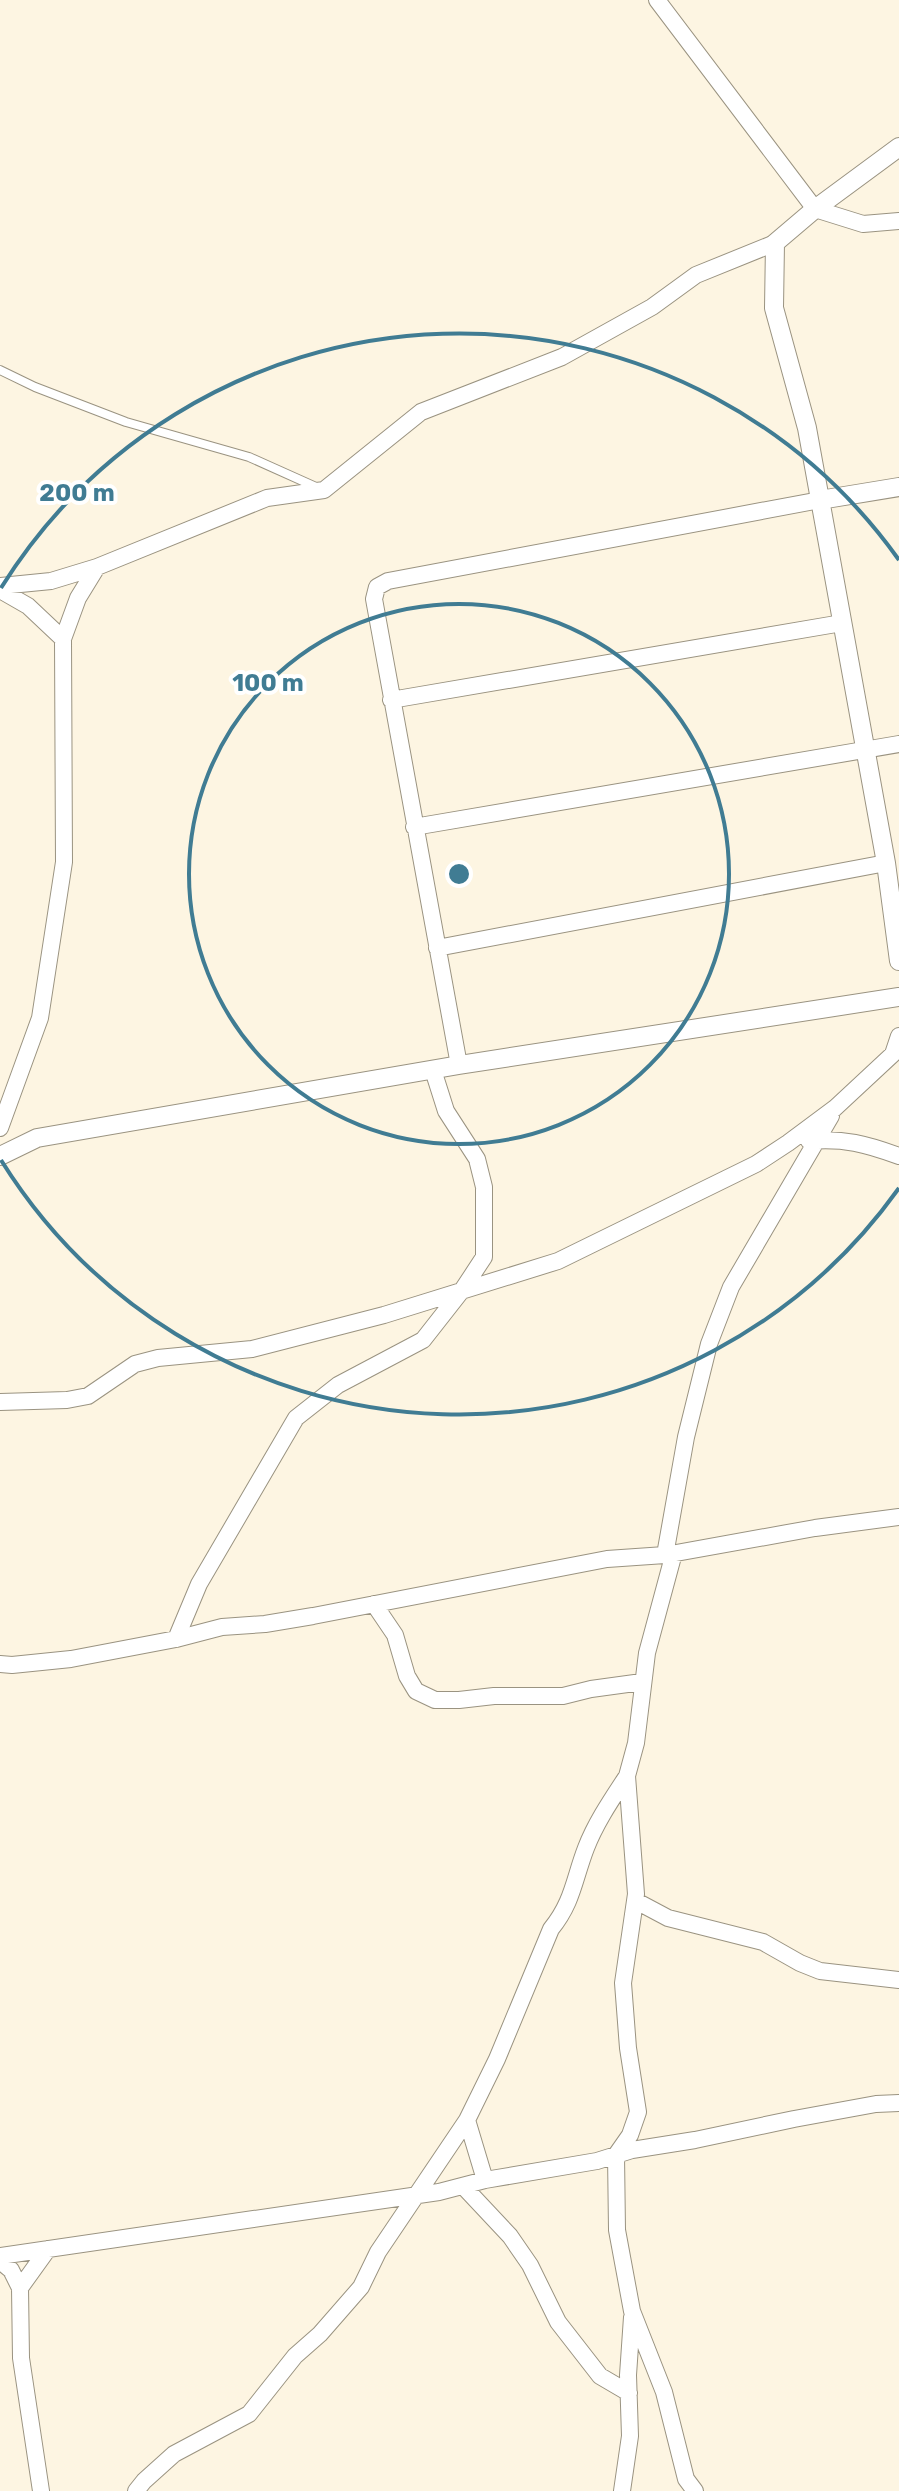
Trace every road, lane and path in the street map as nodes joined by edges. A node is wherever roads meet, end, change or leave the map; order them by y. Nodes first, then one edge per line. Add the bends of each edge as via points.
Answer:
1 (660, 1) edge
2 (899, 147) edge
3 (815, 209) junction
4 (899, 221) edge
5 (775, 243) junction
6 (0, 370) edge
7 (899, 487) edge
8 (324, 490) junction
9 (820, 500) junction
10 (97, 567) junction
11 (0, 588) edge
12 (842, 623) junction
13 (63, 639) junction
14 (391, 700) junction
15 (899, 744) edge
16 (865, 750) junction
17 (414, 827) junction
18 (886, 863) junction
19 (437, 948) junction
20 (899, 961) edge
21 (899, 997) edge
22 (899, 1036) edge
23 (459, 1065) junction
24 (433, 1070) junction
25 (835, 1108) junction
26 (0, 1128) edge
27 (816, 1141) junction
28 (788, 1143) junction
29 (0, 1156) edge
30 (899, 1156) edge
31 (463, 1289) junction
32 (0, 1402) edge
33 (899, 1517) edge
34 (670, 1554) junction
35 (374, 1604) junction
36 (176, 1639) junction
37 (0, 1664) edge
38 (642, 1682) junction
39 (627, 1776) junction
40 (636, 1901) junction
41 (899, 1980) edge
42 (899, 2103) edge
43 (467, 2120) junction
44 (616, 2155) junction
45 (485, 2180) junction
46 (464, 2187) junction
47 (417, 2195) junction
48 (48, 2249) junction
49 (0, 2258) edge
50 (20, 2288) junction
51 (632, 2311) junction
52 (629, 2393) junction
53 (41, 2491) edge
54 (136, 2491) edge
55 (622, 2491) edge
56 (695, 2491) edge

1 - 3 street
2 - 3 street
3 - 4 street via 863,224
3 - 5 street
5 - 8 street via 696,275 652,307 562,357 421,412
5 - 9 street via 774,308 807,428
6 - 8 lane via 126,422 249,457
7 - 9 street
8 - 10 street via 267,498
9 - 12 street
9 - 14 street via 388,581 377,587 374,599
10 - 11 street
10 - 13 street
11 - 13 street
12 - 14 street
12 - 16 street
13 - 26 street via 64,862 40,1018
14 - 17 street
15 - 16 street
16 - 17 street
16 - 18 street
17 - 19 street
18 - 19 street
18 - 20 street
19 - 23 street
21 - 23 street
22 - 25 street via 893,1054
23 - 24 street
24 - 29 street via 37,1138
24 - 31 street via 446,1111 477,1159 484,1187 484,1257
25 - 27 street
25 - 28 street
27 - 28 street
27 - 30 street via 868,1144
27 - 34 street via 731,1287 709,1344 686,1437
28 - 31 street via 756,1164 558,1261
31 - 32 street via 252,1349 135,1364 88,1396
31 - 36 street via 423,1340 338,1385 296,1418 199,1584
33 - 34 street
34 - 35 street via 607,1559
34 - 38 street
35 - 36 street
35 - 38 street via 395,1635 416,1691 435,1700 563,1696
36 - 37 street via 71,1659
38 - 39 street
39 - 40 street
39 - 43 street via 587,1844 565,1912 551,1929
40 - 41 street via 668,1918 763,1942 820,1971
40 - 44 street via 623,1983 638,2112
42 - 44 street
43 - 45 street
43 - 47 street
44 - 45 street
44 - 51 street via 617,2230
45 - 46 street
46 - 47 street
46 - 52 street via 510,2236 558,2322 600,2376
47 - 48 street
47 - 54 street via 361,2287 249,2414 174,2454
48 - 49 street
48 - 50 street
49 - 50 street
50 - 53 street via 21,2358
51 - 52 street
51 - 56 street via 664,2392 686,2479
52 - 55 street via 630,2436

